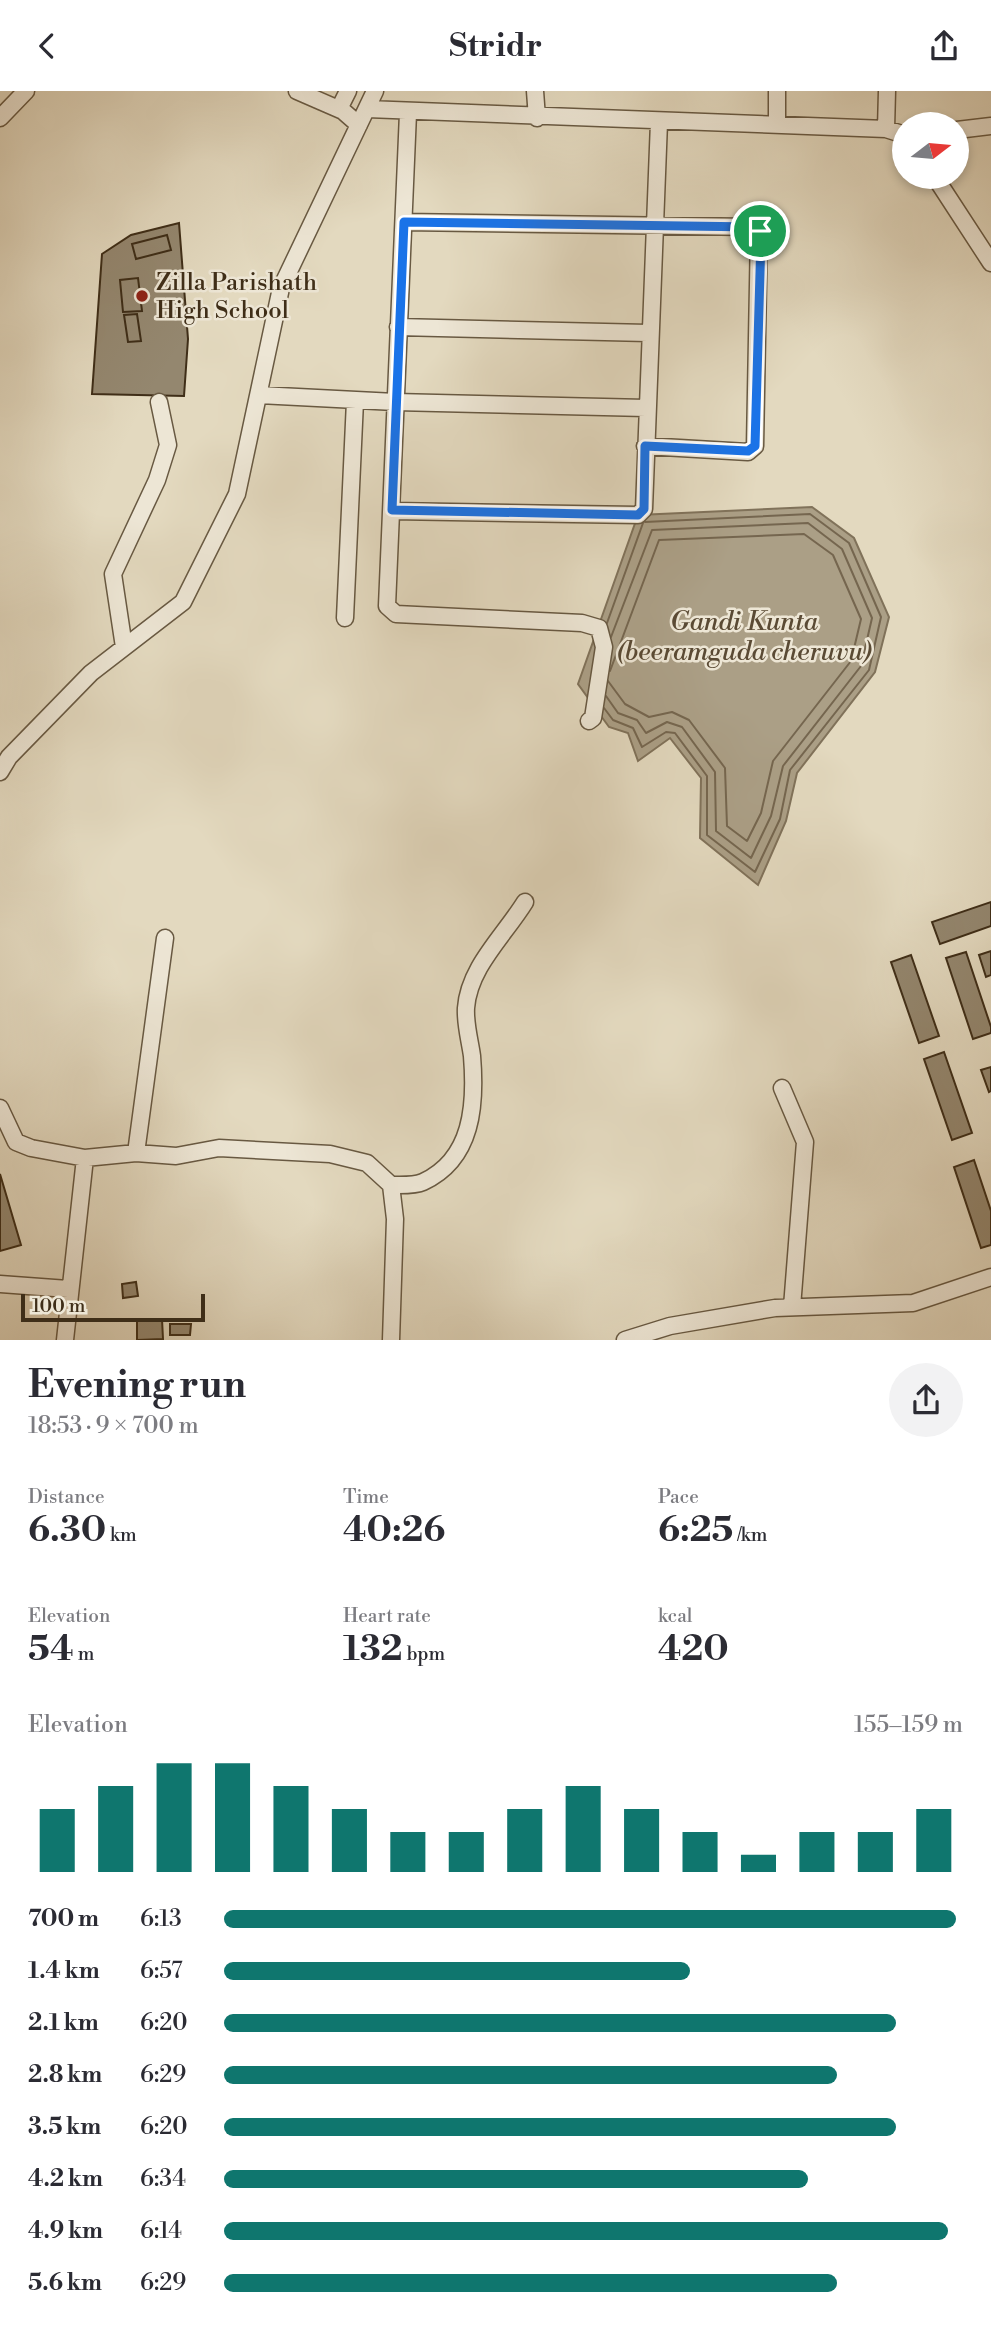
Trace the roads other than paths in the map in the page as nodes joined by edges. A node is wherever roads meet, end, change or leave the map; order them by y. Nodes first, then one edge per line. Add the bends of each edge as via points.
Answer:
1 (26, 91) edge
2 (297, 91) edge
3 (348, 91) edge
4 (375, 91) edge
5 (535, 91) edge
6 (778, 91) edge
7 (887, 91) edge
8 (339, 109) junction
9 (367, 109) junction
10 (408, 113) junction
11 (0, 118) edge
12 (537, 118) junction
13 (659, 122) junction
14 (778, 124) junction
15 (359, 125) junction
16 (991, 126) edge
17 (886, 129) junction
18 (970, 129) edge
19 (892, 131) edge
20 (942, 189) edge
21 (404, 222) junction
22 (654, 226) junction
23 (991, 263) edge
24 (398, 327) junction
25 (648, 333) junction
26 (259, 395) junction
27 (355, 401) junction
28 (159, 402) dead end
29 (395, 402) junction
30 (646, 408) junction
31 (645, 446) junction
32 (392, 510) junction
33 (345, 618) dead end
34 (124, 647) junction
35 (589, 721) dead end
36 (0, 772) edge
37 (525, 902) dead end
38 (164, 938) dead end
39 (782, 1088) dead end
40 (0, 1108) edge
41 (136, 1153) junction
42 (85, 1158) junction
43 (391, 1185) junction
44 (990, 1280) edge
45 (0, 1284) edge
46 (68, 1289) junction
47 (792, 1307) junction
48 (65, 1340) edge
49 (391, 1340) edge
50 (625, 1340) edge

1 - 11 street
2 - 8 street
3 - 8 street
4 - 9 street
5 - 12 street
6 - 14 street
7 - 17 street
8 - 15 street
9 - 10 street
9 - 15 street
10 - 12 street
10 - 21 street
12 - 13 street
13 - 14 street
13 - 22 street
14 - 17 street
15 - 26 street via 281,288
16 - 18 street
17 - 19 street
20 - 23 street
21 - 22 street
21 - 24 street
22 - 25 street
22 - 31 street via 755,227 760,231 755,446 748,451
24 - 25 street
24 - 29 street
25 - 30 street
26 - 27 street
26 - 34 street via 237,494 183,601
27 - 29 street
27 - 33 street
28 - 34 street via 168,445 157,480 113,575
29 - 30 street
29 - 32 street
30 - 31 street
31 - 32 street via 644,509 638,515
32 - 35 street via 390,612 599,628 604,647
34 - 36 street via 91,673 9,757
37 - 43 street via 478,965 466,1008 473,1089 467,1141 442,1170 421,1183
38 - 41 street
39 - 47 street via 805,1142
40 - 42 street via 16,1142
41 - 42 street
41 - 43 street via 176,1156 219,1148 330,1154 367,1163
42 - 46 street
43 - 49 street via 395,1219
44 - 47 street via 913,1303
45 - 46 street
46 - 48 street
47 - 50 street via 670,1327

